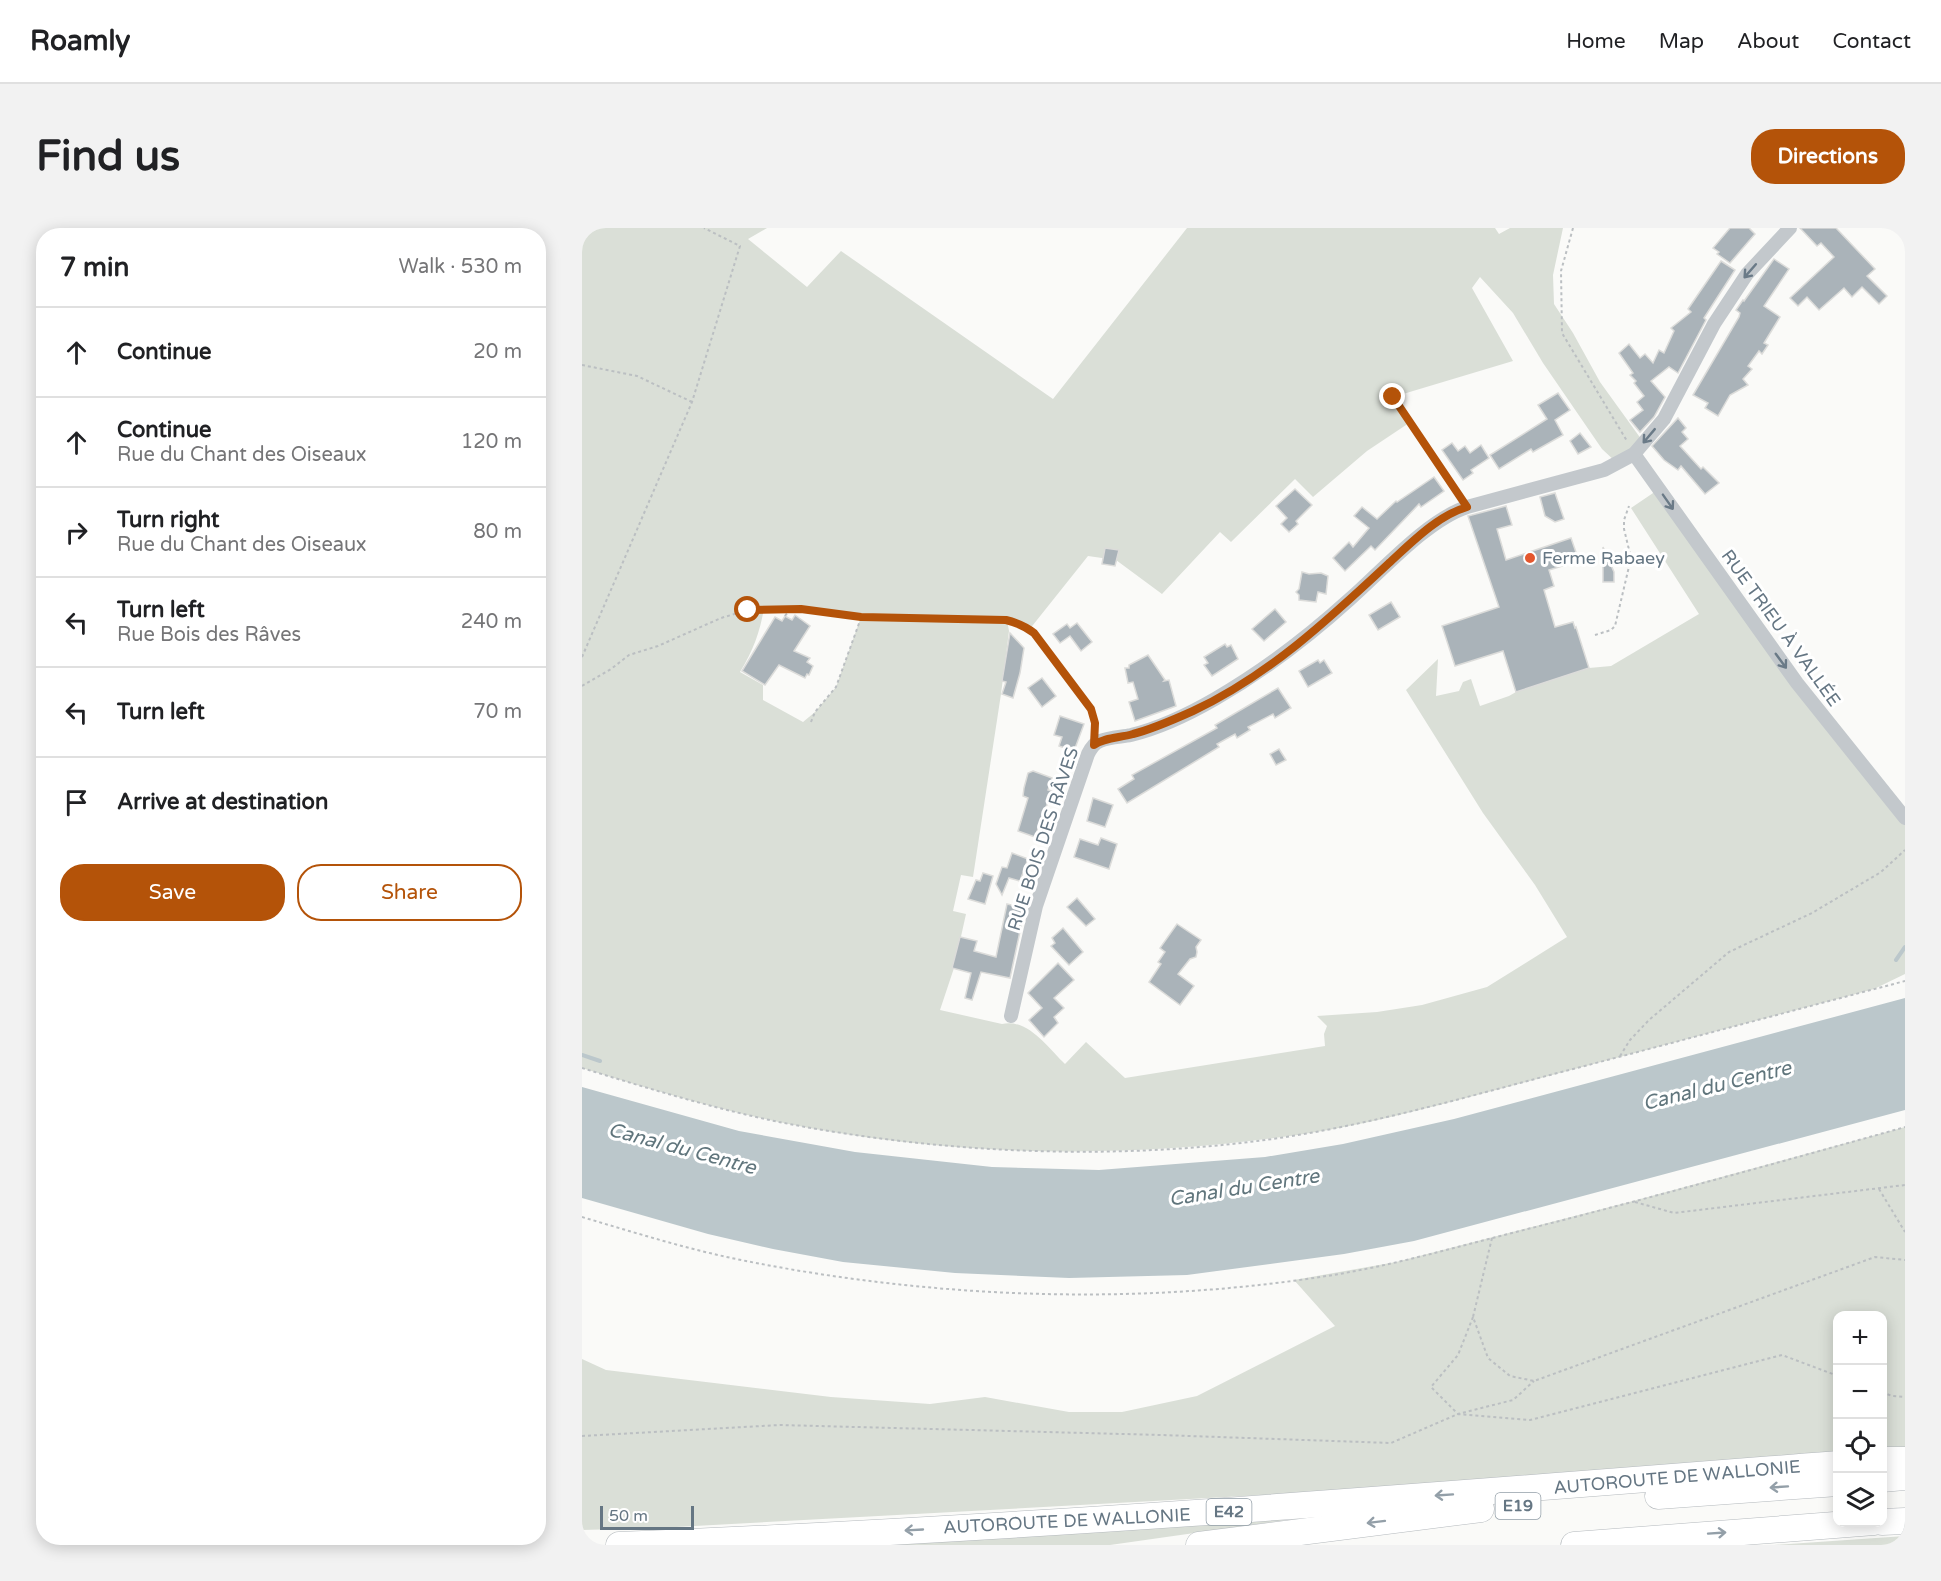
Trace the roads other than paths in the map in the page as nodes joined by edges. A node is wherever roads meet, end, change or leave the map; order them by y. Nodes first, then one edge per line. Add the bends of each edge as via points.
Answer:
1 (1790, 228) edge
2 (1634, 454) junction
3 (1905, 818) edge
4 (1011, 1016) dead end
5 (1887, 1460) edge
6 (1905, 1460) edge
7 (1833, 1464) edge
8 (1905, 1477) edge
9 (1887, 1479) edge
10 (1833, 1483) edge
11 (1905, 1521) edge
12 (1887, 1522) edge
13 (1833, 1525) edge
14 (619, 1545) edge
15 (1199, 1545) edge
16 (1575, 1545) edge

1 -> 2 street, RUE BOIS DES RÂVES via 1747,274 1714,324 1664,419
2 -> 3 street, RUE TRIEU À VALLÉE via 1803,691
2 - 4 street, RUE BOIS DES RÂVES via 1604,470 1449,514 1276,661 1195,710 1144,731 1094,745 1036,906
5 - 6 highway
7 -> 14 highway, AUTOROUTE DE WALLONIE / E42 via 1230,1512
8 - 9 highway
10 -> 15 highway, E19 via 1479,1509
11 - 12 highway
16 -> 13 highway

